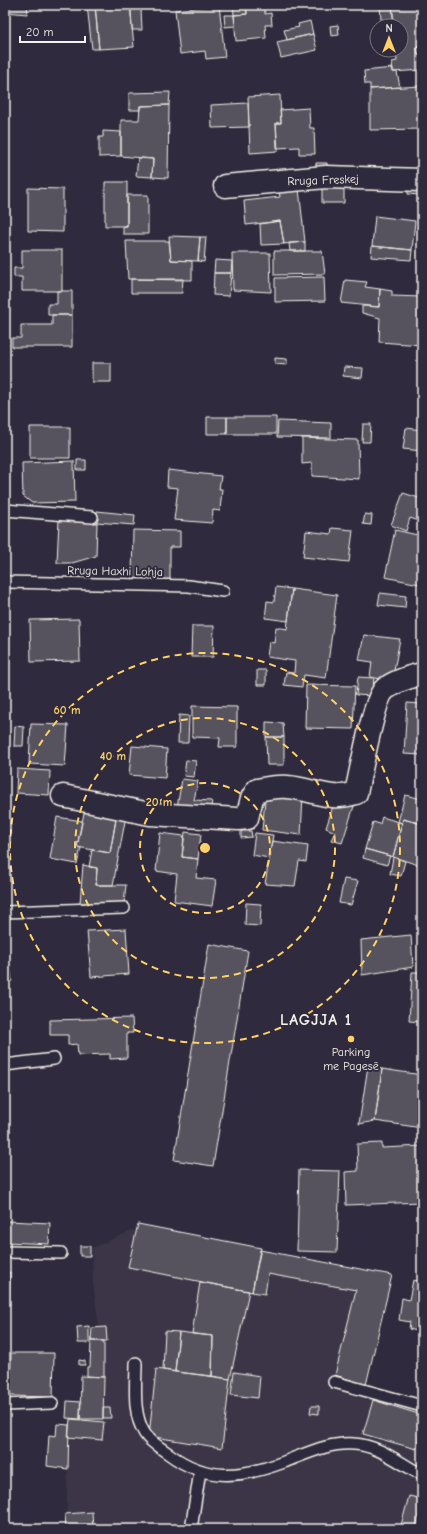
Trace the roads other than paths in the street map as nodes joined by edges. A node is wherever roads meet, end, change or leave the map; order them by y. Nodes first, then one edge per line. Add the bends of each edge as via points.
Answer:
1 (422, 180) edge
2 (225, 186) dead end
3 (5, 510) edge
4 (92, 517) dead end
5 (5, 582) edge
6 (223, 591) dead end
7 (422, 674) edge
8 (63, 796) dead end
9 (124, 908) dead end
10 (5, 912) edge
11 (54, 1059) dead end
12 (5, 1065) edge
13 (5, 1252) edge
14 (61, 1253) dead end
15 (136, 1363) dead end
16 (334, 1382) dead end
17 (52, 1403) dead end
18 (5, 1405) edge
19 (422, 1406) edge
20 (200, 1471) junction
21 (422, 1473) edge
22 (191, 1529) edge

1 - 2 street, Rruga Freskej via 326,177
3 - 4 lane
5 - 6 lane, Rruga Haxhi Lohja via 189,586
7 - 8 street via 409,677 384,690 367,739 356,793 344,797 289,787 257,790 252,798 247,818 238,819 150,814
9 - 10 lane
11 - 12 lane
13 - 14 lane
15 - 20 lane via 135,1398 145,1435 178,1460
16 - 19 lane
17 - 18 lane
20 - 21 lane via 219,1475 245,1473 283,1462 311,1450 354,1444 370,1448
20 - 22 lane

